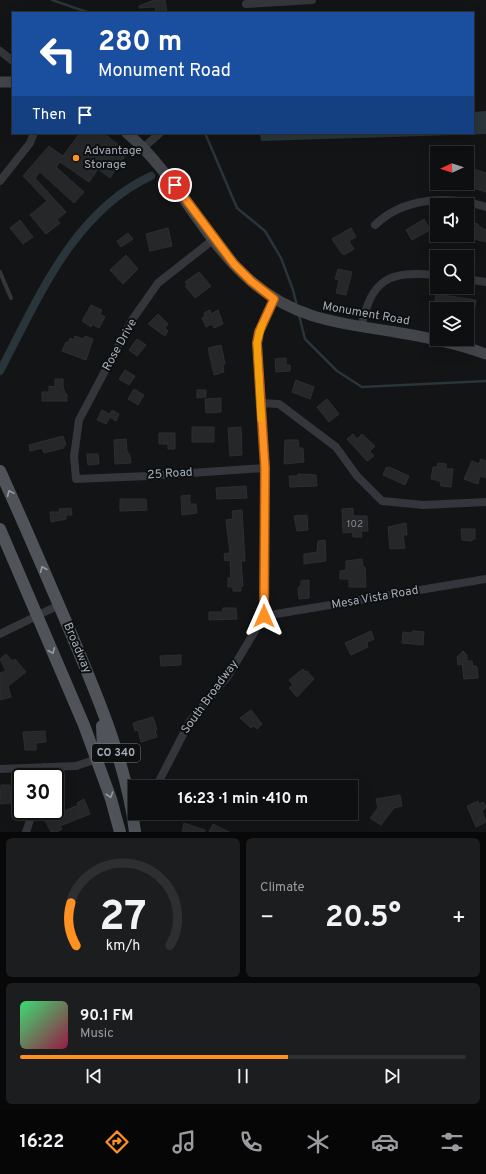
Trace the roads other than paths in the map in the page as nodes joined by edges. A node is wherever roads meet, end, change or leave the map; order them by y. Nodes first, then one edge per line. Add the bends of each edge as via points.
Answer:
1 (312, 0) edge
2 (246, 2) edge
3 (247, 12) edge
4 (0, 50) edge
5 (12, 59) edge
6 (0, 82) edge
7 (12, 82) edge
8 (34, 134) edge
9 (127, 134) edge
10 (159, 134) edge
11 (144, 148) junction
12 (0, 181) edge
13 (486, 207) edge
14 (375, 225) dead end
15 (214, 239) junction
16 (0, 272) edge
17 (430, 275) edge
18 (474, 280) edge
19 (486, 282) edge
20 (11, 298) dead end
21 (274, 299) junction
22 (361, 328) junction
23 (486, 354) edge
24 (260, 403) junction
25 (265, 468) junction
26 (0, 471) edge
27 (76, 478) joint
28 (486, 502) edge
29 (0, 529) edge
30 (486, 579) edge
31 (59, 604) junction
32 (37, 615) junction
33 (264, 616) junction
34 (0, 634) edge
35 (89, 676) junction
36 (97, 759) junction
37 (44, 767) joint
38 (0, 769) edge
39 (160, 780) edge
40 (128, 786) edge
41 (30, 820) edge
42 (135, 820) edge
43 (26, 832) edge
44 (120, 832) edge
45 (136, 832) edge

1 - 2 street
2 - 3 street
4 - 5 street
6 - 7 main road
8 - 12 street via 30,144
9 - 11 main road, Monument Road
10 - 11 street
11 - 15 main road, Monument Road via 175,185
13 - 14 street via 447,199 418,202 390,212
15 - 21 main road, Monument Road via 251,281
15 - 27 street, Rose Drive via 158,283 132,320 79,420 74,456
16 - 20 lane
17 - 22 street via 412,274 386,280 372,293
18 - 19 street
21 - 22 main road, Monument Road via 312,317
21 - 24 street via 259,332 257,343
22 - 23 main road, Monument Road via 439,340
24 - 25 street
24 - 28 street via 279,404 336,447 357,476 382,501 424,504
25 - 27 street, 25 Road
25 - 33 street
31 -> 26 main road, Broadway / CO 340
29 - 32 main road, Broadway / CO 340
30 - 33 street, Mesa Vista Road
31 - 32 street
31 - 35 main road, Broadway / CO 340
32 - 34 street
32 -> 36 main road, Broadway / CO 340
33 - 39 street, South Broadway via 228,676 190,721
35 - 36 main road via 104,732 103,748
35 - 40 main road, Broadway / CO 340
36 - 37 street via 76,766
36 -> 44 main road, Broadway / CO 340
37 - 38 street
41 - 43 street
42 - 45 main road, Broadway / CO 340

